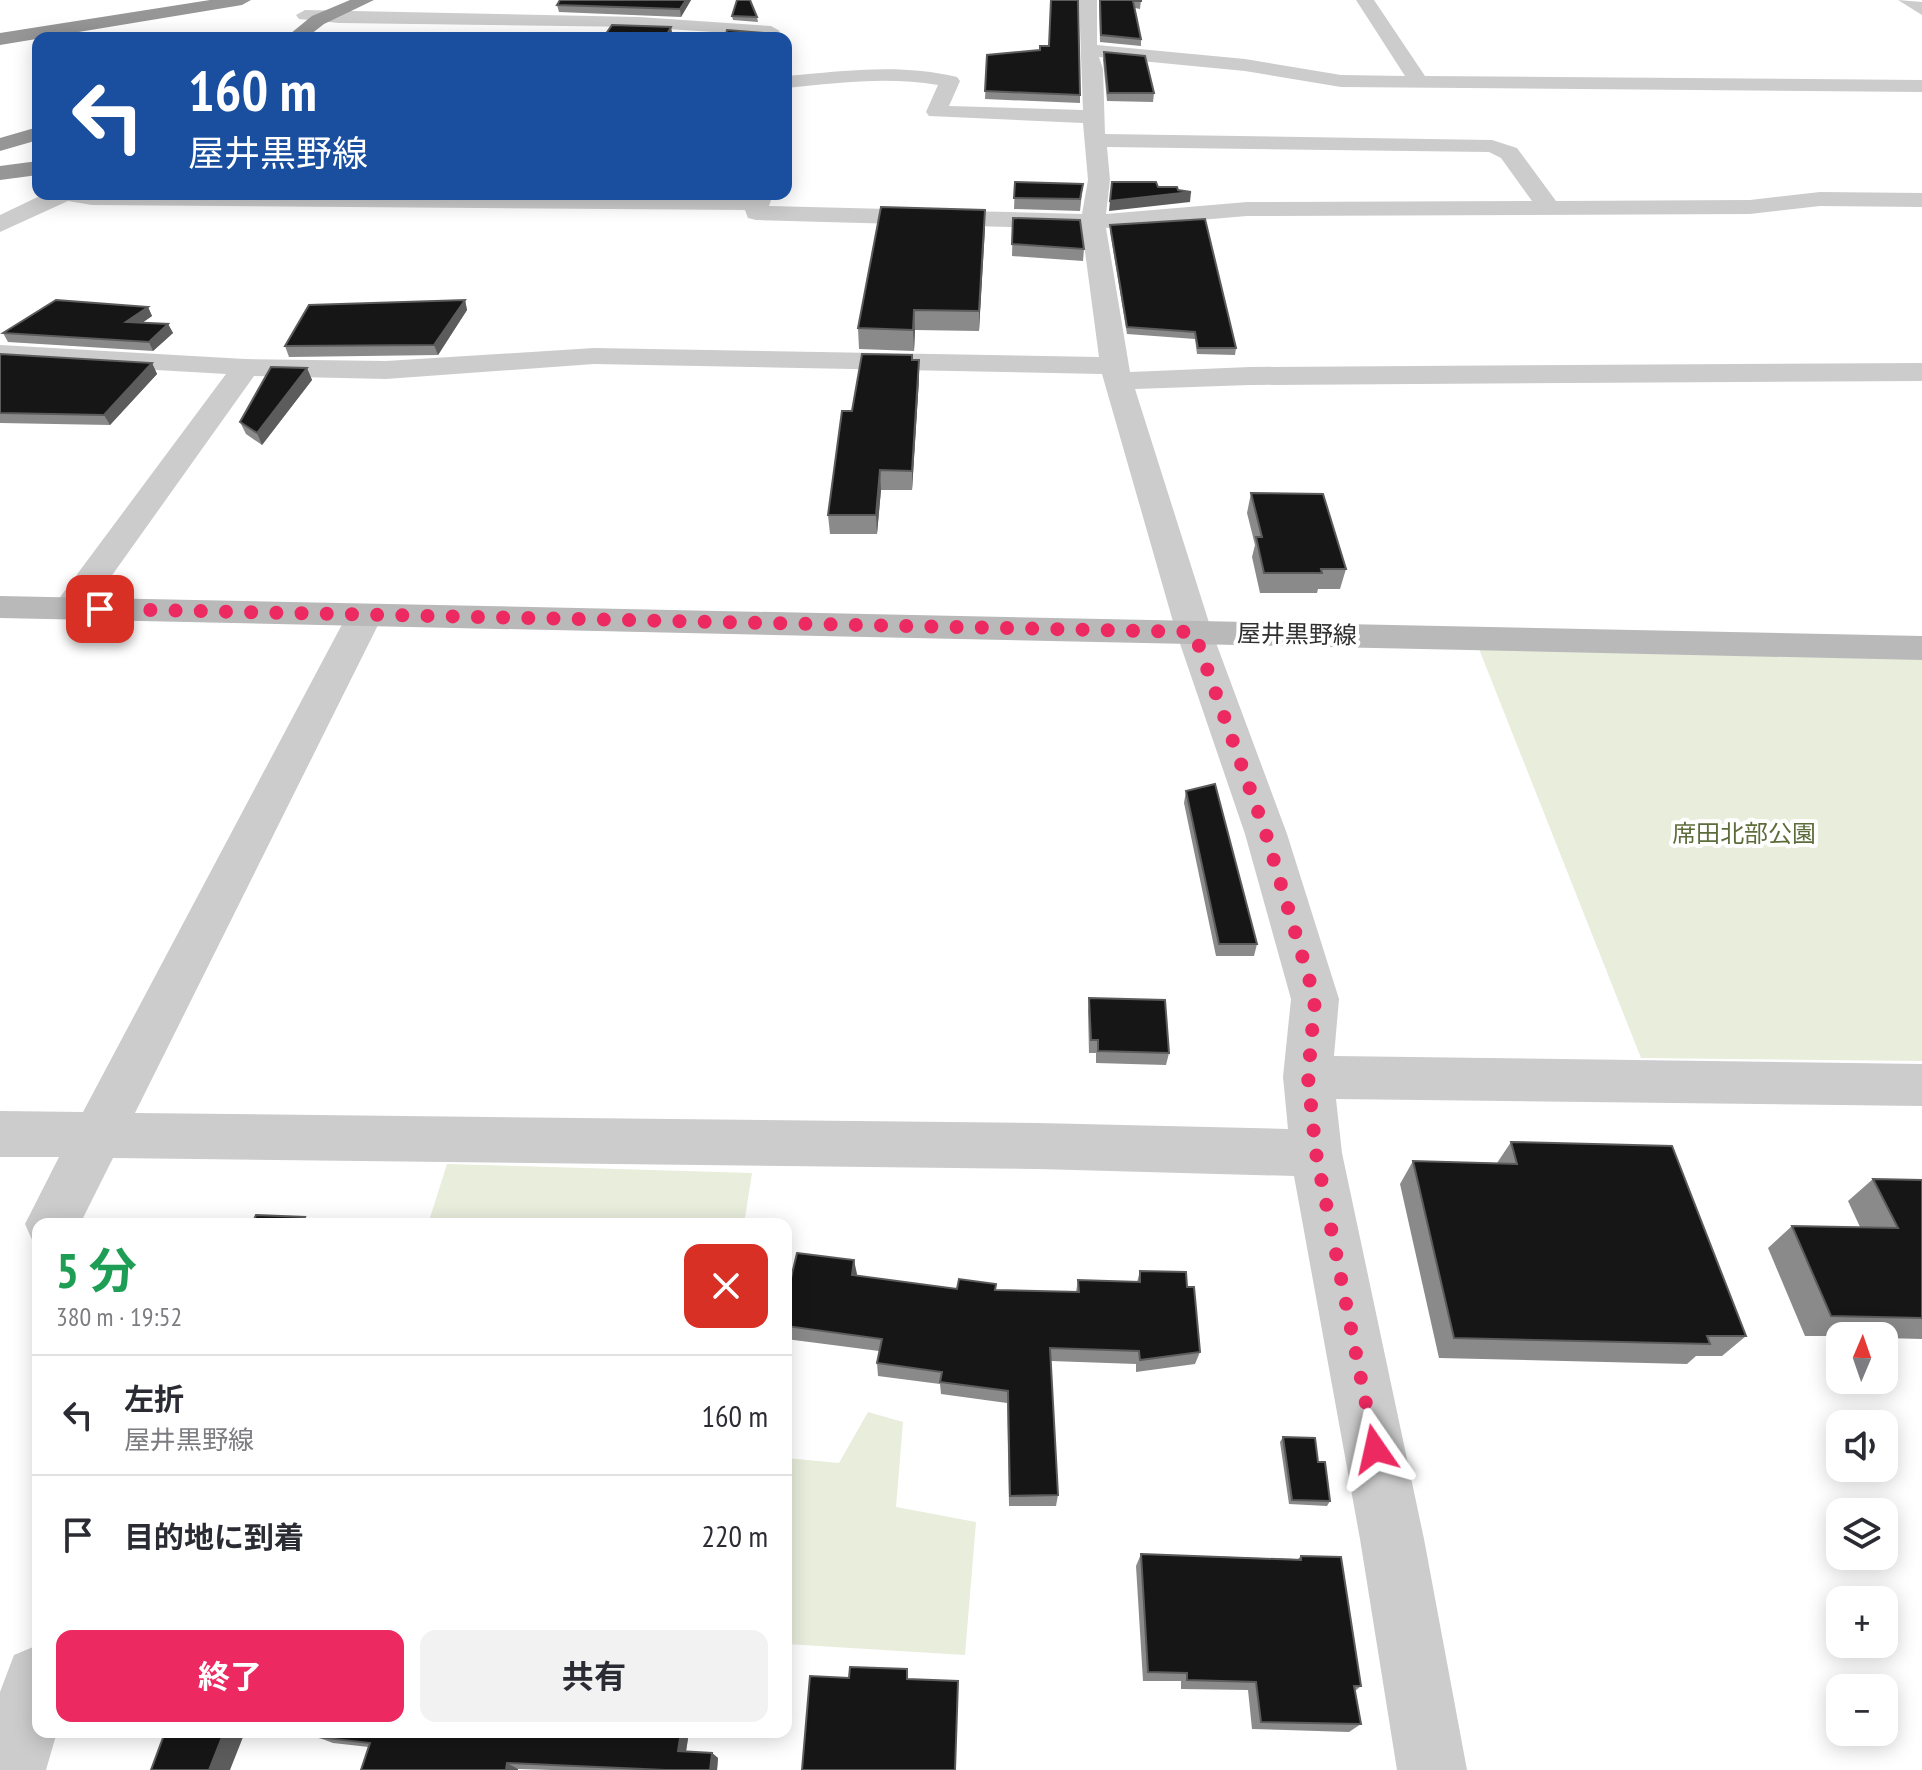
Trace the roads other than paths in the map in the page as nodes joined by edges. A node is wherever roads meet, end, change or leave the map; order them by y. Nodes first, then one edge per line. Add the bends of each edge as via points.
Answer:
1 (127, 0) edge
2 (164, 0) edge
3 (201, 0) edge
4 (242, 0) edge
5 (365, 0) edge
6 (1088, 0) edge
7 (1365, 0) edge
8 (1907, 0) edge
9 (305, 8) edge
10 (773, 9) dead end
11 (1922, 10) edge
12 (104, 12) edge
13 (0, 22) edge
14 (0, 32) edge
15 (146, 32) edge
16 (147, 32) edge
17 (302, 32) edge
18 (315, 32) edge
19 (750, 32) edge
20 (771, 32) edge
21 (0, 39) edge
22 (1088, 50) junction
23 (792, 79) edge
24 (950, 81) junction
25 (1419, 82) junction
26 (976, 83) dead end
27 (1922, 86) edge
28 (1090, 110) junction
29 (32, 135) edge
30 (0, 145) edge
31 (32, 150) edge
32 (0, 156) edge
33 (32, 157) edge
34 (0, 164) edge
35 (32, 169) edge
36 (0, 173) edge
37 (0, 197) edge
38 (32, 199) edge
39 (36, 200) edge
40 (49, 200) edge
41 (760, 200) edge
42 (1922, 200) edge
43 (43, 202) junction
44 (1549, 208) junction
45 (1093, 222) junction
46 (0, 225) edge
47 (0, 353) edge
48 (245, 367) junction
49 (1922, 372) edge
50 (1116, 373) junction
51 (0, 607) edge
52 (70, 608) junction
53 (365, 615) junction
54 (1194, 632) junction
55 (1922, 648) edge
56 (1308, 1077) junction
57 (1922, 1085) edge
58 (0, 1134) edge
59 (96, 1134) junction
60 (1316, 1153) junction
61 (55, 1218) edge
62 (32, 1699) edge
63 (11, 1770) edge
64 (1432, 1770) edge

1 - 16 highway
2 - 12 highway
3 - 12 highway
4 - 12 highway
5 - 17 highway
6 - 22 street
7 - 25 street
8 - 11 street
9 - 18 street
9 - 19 street via 339,18 639,22
10 - 20 street via 766,16
12 - 13 highway
12 - 14 highway
12 - 15 highway
12 - 21 highway
22 - 25 street via 1245,65 1341,81
22 - 28 street via 1093,69
23 - 24 street via 869,74
24 - 26 street
24 - 28 street via 936,112
25 - 27 street
28 - 44 street via 1492,146 1509,153
28 - 45 street via 1099,180
29 - 30 highway
31 - 32 highway
33 - 34 highway
35 - 36 highway
37 - 38 street
39 - 43 street
40 - 43 street
41 - 45 street via 756,213
42 - 44 street
43 - 46 street
44 - 45 street via 1247,209 1177,219
45 - 50 street
47 - 48 street
48 - 50 street via 401,369 594,356
48 - 52 street
49 - 50 street
50 - 54 street
51 - 52 main road, 屋井黒野線
52 - 53 main road, 屋井黒野線
53 - 54 main road, 屋井黒野線
53 - 59 street
54 - 55 main road, 屋井黒野線
54 - 56 street via 1266,834 1315,999
56 - 57 street
56 - 60 street
58 - 59 street
59 - 60 street
59 - 61 street
60 - 64 street
62 - 63 street

